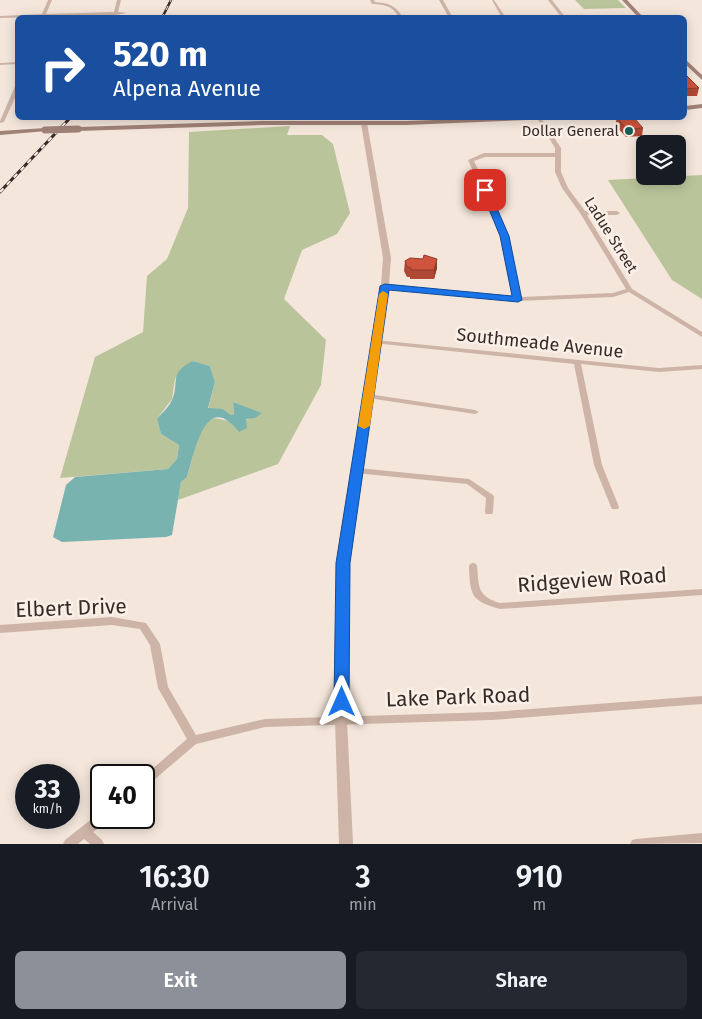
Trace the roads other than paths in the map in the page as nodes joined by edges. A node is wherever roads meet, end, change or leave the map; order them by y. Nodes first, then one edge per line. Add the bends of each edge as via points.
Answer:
1 (50, 0) edge
2 (119, 0) edge
3 (441, 0) edge
4 (550, 0) edge
5 (624, 0) edge
6 (493, 1) dead end
7 (372, 2) edge
8 (125, 13) dead end
9 (116, 14) junction
10 (44, 15) edge
11 (92, 15) edge
12 (400, 15) edge
13 (449, 15) edge
14 (502, 15) edge
15 (562, 15) edge
16 (639, 15) edge
17 (0, 17) edge
18 (15, 17) edge
19 (15, 63) edge
20 (687, 63) edge
21 (0, 64) edge
22 (702, 78) edge
23 (15, 92) edge
24 (702, 106) edge
25 (687, 108) edge
26 (276, 120) edge
27 (486, 120) edge
28 (540, 120) edge
29 (364, 123) junction
30 (1, 128) edge
31 (557, 155) junction
32 (583, 213) junction
33 (617, 213) dead end
34 (385, 286) junction
35 (630, 290) junction
36 (518, 300) junction
37 (702, 336) edge
38 (375, 342) junction
39 (577, 363) junction
40 (702, 367) edge
41 (368, 396) junction
42 (475, 412) dead end
43 (358, 471) junction
44 (615, 507) dead end
45 (489, 512) dead end
46 (473, 566) dead end
47 (702, 592) edge
48 (0, 629) edge
49 (702, 700) edge
50 (342, 720) junction
51 (193, 740) junction
52 (155, 773) edge
53 (90, 828) edge
54 (85, 832) junction
55 (702, 838) edge
56 (69, 844) edge
57 (98, 844) edge
58 (346, 844) edge
59 (636, 844) edge

1 - 10 street
2 - 9 street
3 - 13 street
4 - 15 street
5 - 16 main road
6 - 14 street
7 - 12 street via 394,6
8 - 9 street
9 - 11 street
17 - 18 street
19 - 21 street
20 - 22 main road
23 - 30 street
24 - 25 main road
26 - 29 main road
26 - 30 main road, bridge via 78,130
27 - 29 main road
28 - 31 street, Ladue Street via 558,148
29 - 34 street via 387,258
31 - 32 street, Ladue Street via 558,172 565,188
31 - 36 street via 501,155 471,160 505,236
32 - 33 street
32 - 35 street, Ladue Street
34 - 36 street
34 - 38 street
35 - 36 street via 613,295
35 - 37 street, Ladue Street
38 - 39 street, Southmeade Avenue
38 - 41 street
39 - 40 street, Southmeade Avenue via 659,370
39 - 44 street via 598,465
41 - 42 street
41 - 43 street
43 - 45 street via 469,482 490,497
43 - 50 street via 343,563
46 - 47 street, Ridgeview Road via 475,591 484,602 500,606
48 - 51 street, Elbert Drive via 112,621 143,626 155,644 163,688
49 - 50 street, Lake Park Road via 492,716
50 - 51 street, Lake Park Road via 265,723
50 - 58 street
51 - 52 street, Lake Park Road
53 - 54 street
54 - 56 street
54 - 57 street
55 - 59 street

